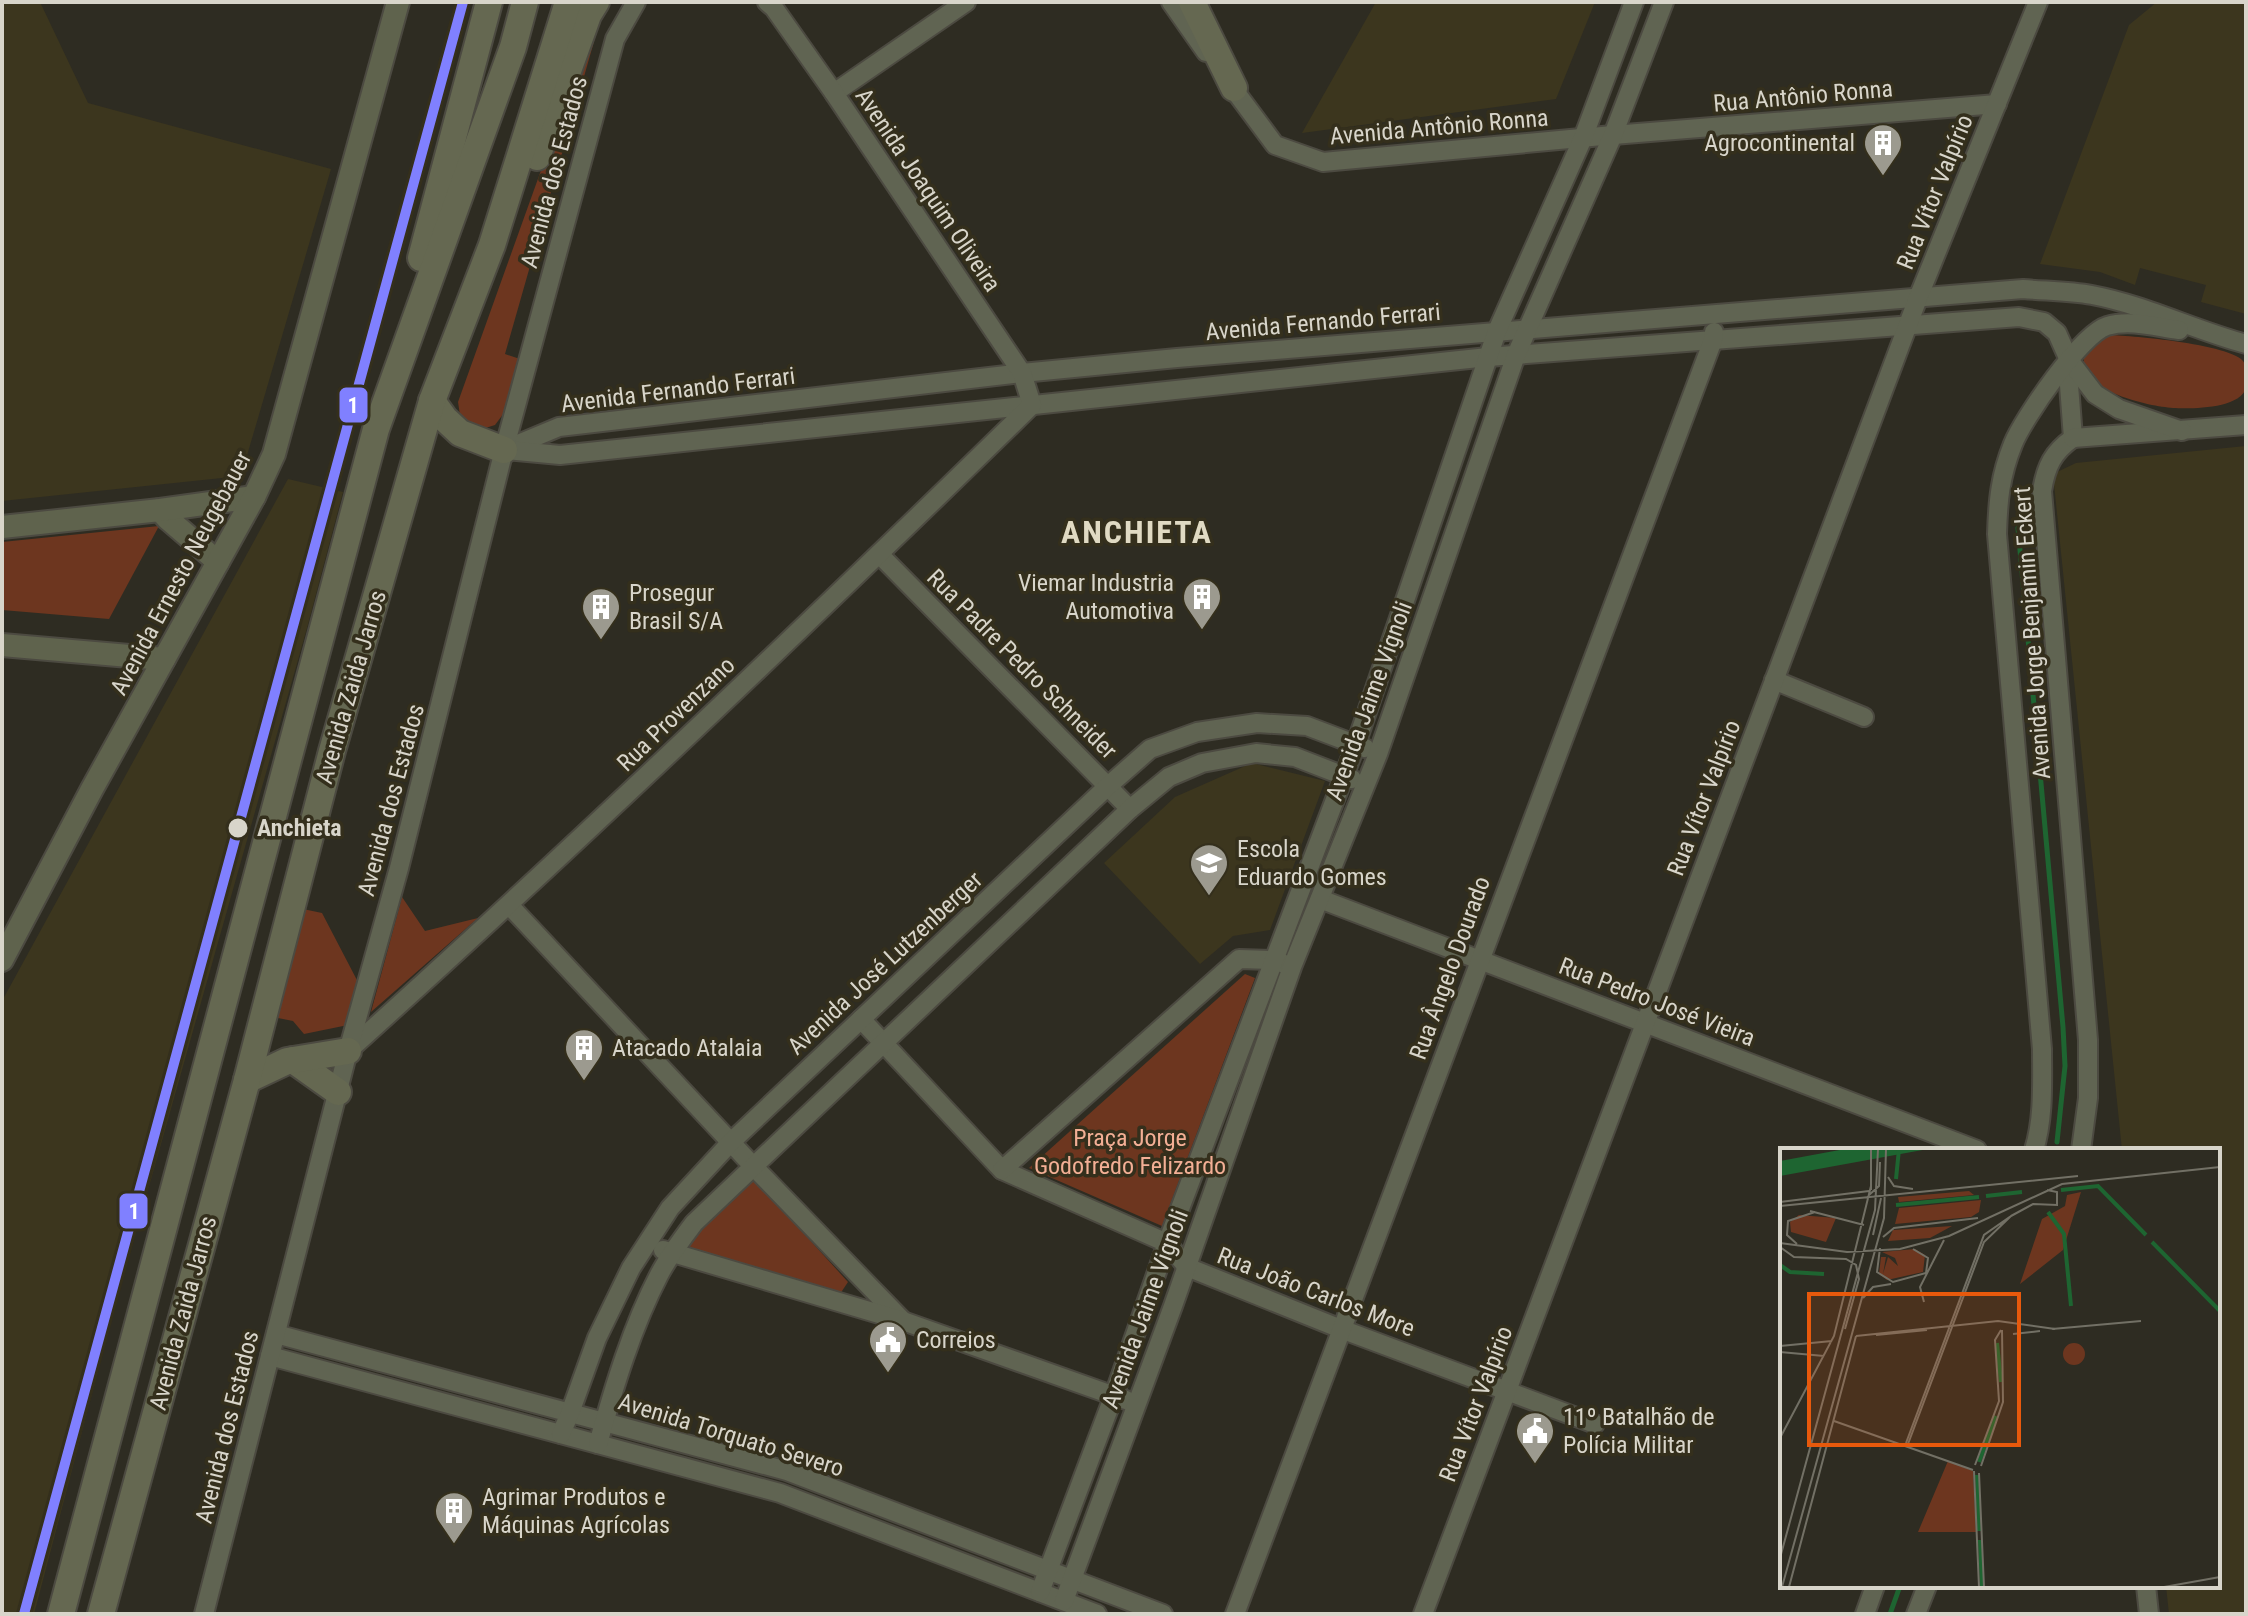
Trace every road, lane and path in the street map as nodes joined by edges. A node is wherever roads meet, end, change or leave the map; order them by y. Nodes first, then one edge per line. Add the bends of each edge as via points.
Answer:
1 (398, 2) edge
2 (489, 2) edge
3 (525, 2) edge
4 (568, 2) edge
5 (596, 2) edge
6 (636, 2) edge
7 (966, 2) edge
8 (1171, 2) edge
9 (1192, 2) edge
10 (1634, 2) edge
11 (1664, 2) edge
12 (2038, 2) edge
13 (770, 5) edge
14 (1234, 88) junction
15 (834, 93) junction
16 (1997, 104) junction
17 (1613, 135) junction
18 (1583, 138) junction
19 (492, 245) junction
20 (1918, 298) junction
21 (1721, 314) junction
22 (1665, 318) junction
23 (1908, 325) junction
24 (1526, 329) junction
25 (1497, 331) junction
26 (2212, 335) junction
27 (1713, 340) junction
28 (2246, 344) edge
29 (1516, 355) junction
30 (1488, 357) junction
31 (1177, 358) junction
32 (2069, 360) junction
33 (1022, 373) junction
34 (1180, 389) junction
35 (432, 401) junction
36 (1032, 405) junction
37 (2246, 425) edge
38 (376, 429) junction
39 (2182, 431) junction
40 (2073, 438) junction
41 (504, 450) junction
42 (254, 497) junction
43 (160, 510) junction
44 (2, 527) edge
45 (879, 554) junction
46 (218, 562) junction
47 (2, 645) edge
48 (164, 659) junction
49 (1774, 680) junction
50 (1864, 717) dead end
51 (1356, 744) junction
52 (1378, 754) junction
53 (1344, 776) junction
54 (1366, 784) junction
55 (1108, 786) junction
56 (1130, 809) junction
57 (1320, 899) junction
58 (509, 905) junction
59 (2, 960) edge
60 (1274, 960) junction
61 (1479, 960) junction
62 (1292, 967) junction
63 (861, 1019) junction
64 (1645, 1024) junction
65 (884, 1042) junction
66 (348, 1051) junction
67 (293, 1060) junction
68 (247, 1080) junction
69 (338, 1092) junction
70 (731, 1142) junction
71 (1972, 1148) edge
72 (2035, 1148) edge
73 (2081, 1148) edge
74 (753, 1166) junction
75 (1002, 1170) junction
76 (648, 1242) junction
77 (1167, 1243) junction
78 (671, 1254) junction
79 (1187, 1267) junction
80 (903, 1321) junction
81 (1341, 1329) junction
82 (276, 1334) junction
83 (270, 1356) junction
84 (429, 1375) junction
85 (1506, 1391) junction
86 (1114, 1395) junction
87 (420, 1396) junction
88 (1136, 1404) junction
89 (570, 1413) junction
90 (604, 1422) junction
91 (1595, 1424) dead end
92 (561, 1434) junction
93 (598, 1444) junction
94 (912, 1519) junction
95 (902, 1539) junction
96 (1048, 1570) junction
97 (1072, 1580) junction
98 (1874, 1588) edge
99 (1926, 1588) edge
100 (2146, 1588) edge
101 (1040, 1592) junction
102 (1064, 1601) junction
103 (61, 1614) edge
104 (101, 1614) edge
105 (204, 1614) edge
106 (1097, 1614) edge
107 (1163, 1614) edge
108 (1235, 1614) edge
109 (1423, 1614) edge
110 (1865, 1614) edge
111 (1916, 1614) edge
112 (2149, 1614) edge

1 - 42 main road, Avenida Ernesto Neugebauer via 274,454
2 - 38 highway
3 - 38 highway, Avenida Zaida Jarros
4 - 19 highway, Avenida Zaida Jarros
5 - 19 highway via 535,162
6 - 41 street, Avenida dos Estados via 615,39
7 - 15 street
8 - 14 street, Avenida Antônio Ronna
9 - 14 highway
10 - 18 street, Avenida Jaime Vignoli
11 - 17 street, Avenida Jaime Vignoli
12 - 16 street, Rua Vítor Valpírio
13 - 15 street, Avenida Joaquim Oliveira
14 - 18 street, Avenida Antônio Ronna via 1275,145 1323,162
15 - 33 street, Avenida Joaquim Oliveira
16 - 17 street, Rua Antônio Ronna
16 - 20 street, Rua Vítor Valpírio
17 - 18 street, Avenida Antônio Ronna
17 - 24 street, Avenida Jaime Vignoli
18 - 25 street, Avenida Jaime Vignoli
19 - 35 highway, Avenida Zaida Jarros
20 - 21 street, Avenida Fernando Ferrari
20 - 23 street, Rua Vítor Valpírio
20 - 26 street, Avenida Fernando Ferrari via 2023,289 2091,295
21 - 22 street, Avenida Fernando Ferrari
21 - 27 street, Rua Ângelo Dourado
22 - 24 street, Avenida Fernando Ferrari
22 - 27 street
23 - 27 street, Avenida Fernando Ferrari
23 - 32 street, Avenida Fernando Ferrari via 2019,317 2044,322 2057,333
23 - 49 street, Rua Vítor Valpírio
24 - 25 street, Avenida Fernando Ferrari
24 - 29 street, Avenida Jaime Vignoli
25 - 30 street, Avenida Jaime Vignoli
25 - 31 street, Avenida Fernando Ferrari
26 - 28 street, Avenida Fernando Ferrari
26 - 32 street, Avenida Jorge Benjamin Eckert via 2125,323 2104,327
27 - 29 street, Avenida Fernando Ferrari
27 - 61 street, Rua Ângelo Dourado
29 - 30 street, Avenida Fernando Ferrari
29 - 52 street, Avenida Jaime Vignoli
30 - 34 street, Avenida Fernando Ferrari
30 - 51 street, Avenida Jaime Vignoli
31 - 33 street, Avenida Fernando Ferrari
31 - 34 street
32 - 39 street, Avenida Fernando Ferrari via 2095,394 2119,409
32 - 40 street
32 - 72 street, Avenida Jorge Benjamin Eckert via 2013,443 1998,494 1997,534 2042,1049
33 - 36 street, Avenida Joaquim Oliveira
33 - 41 street, Avenida Fernando Ferrari via 559,427
34 - 36 street, Avenida Fernando Ferrari
35 - 41 highway via 460,433
35 - 68 highway, Avenida Zaida Jarros via 332,751
36 - 41 street, Avenida Fernando Ferrari via 560,455
36 - 45 street, Rua Provenzano
37 - 39 street, Avenida Fernando Ferrari
38 - 103 highway, Avenida Zaida Jarros
39 - 40 street, Avenida Fernando Ferrari
40 - 73 street, Avenida Jorge Benjamin Eckert via 2050,459 2042,491 2088,1040
41 - 66 street, Avenida dos Estados
42 - 43 main road
42 - 46 main road, Avenida Ernesto Neugebauer
43 - 44 main road
43 - 46 main road
45 - 55 street, Rua Padre Pedro Schneider
45 - 58 street, Rua Provenzano
46 - 48 main road, Avenida Ernesto Neugebauer
47 - 48 main road
48 - 59 main road, Avenida Ernesto Neugebauer
49 - 50 street
49 - 64 street, Rua Vítor Valpírio
51 - 52 street, Avenida José Lutzenberger
51 - 53 street, Avenida Jaime Vignoli
51 - 55 street, Avenida José Lutzenberger via 1307,726 1257,723 1197,732 1150,749
52 - 54 street, Avenida Jaime Vignoli
53 - 54 street
53 - 56 street via 1295,757 1256,753 1202,763 1169,777
53 - 60 street, Avenida Jaime Vignoli
54 - 57 street, Avenida Jaime Vignoli
55 - 56 street, Rua Padre Pedro Schneider
55 - 63 street, Avenida José Lutzenberger
56 - 65 street
57 - 61 street, Rua Pedro José Vieira
57 - 62 street, Avenida Jaime Vignoli
58 - 66 street, Rua Provenzano
58 - 70 street
60 - 62 street
60 - 75 street via 1239,959
60 - 77 street, Avenida Jaime Vignoli
61 - 64 street, Rua Pedro José Vieira
61 - 81 street, Rua Ângelo Dourado
62 - 79 street, Avenida Jaime Vignoli
63 - 65 street, Rua João Carlos More
63 - 70 street, Avenida José Lutzenberger
64 - 71 street, Rua Pedro José Vieira
64 - 85 street, Rua Vítor Valpírio
65 - 74 street
65 - 75 street, Rua João Carlos More
66 - 67 highway
66 - 69 street, Avenida dos Estados
67 - 68 highway
67 - 69 highway
68 - 104 highway, Avenida Zaida Jarros
69 - 82 street, Avenida dos Estados
70 - 74 street
70 - 76 street, Avenida José Lutzenberger via 670,1208
74 - 78 street via 694,1223
74 - 80 street
75 - 77 street, Rua João Carlos More
76 - 78 street
76 - 89 street, Avenida José Lutzenberger via 597,1338
77 - 79 street, Rua João Carlos More
77 - 86 street, Avenida Jaime Vignoli
78 - 80 street
78 - 90 street via 629,1346
79 - 81 street, Rua João Carlos More
79 - 88 street, Avenida Jaime Vignoli
80 - 86 street
81 - 85 street, Rua João Carlos More
81 - 108 street, Rua Ângelo Dourado
82 - 83 street, Avenida dos Estados
82 - 84 street, Avenida Torquato Severo
83 - 87 street, Avenida Torquato Severo
83 - 105 street, Avenida dos Estados
84 - 87 street
84 - 89 street, Avenida Torquato Severo
85 - 91 street, Rua João Carlos More
85 - 109 street, Rua Vítor Valpírio
86 - 88 street
86 - 96 street, Avenida Jaime Vignoli
87 - 92 street, Avenida Torquato Severo
88 - 97 street, Avenida Jaime Vignoli
89 - 90 street, Avenida Torquato Severo
89 - 92 street, Avenida José Lutzenberger
90 - 93 street
90 - 94 street, Avenida Torquato Severo via 787,1471
92 - 93 street, Avenida Torquato Severo
93 - 95 street, Avenida Torquato Severo via 780,1493
94 - 95 street
94 - 96 street, Avenida Torquato Severo
95 - 101 street, Avenida Torquato Severo
96 - 97 street, Avenida Torquato Severo
96 - 101 street, Avenida Jaime Vignoli
97 - 102 street, Avenida Jaime Vignoli
97 - 107 street, Avenida Torquato Severo
98 - 110 street
99 - 111 street
100 - 112 street
101 - 102 street, Avenida Torquato Severo
102 - 106 street, Avenida Torquato Severo

